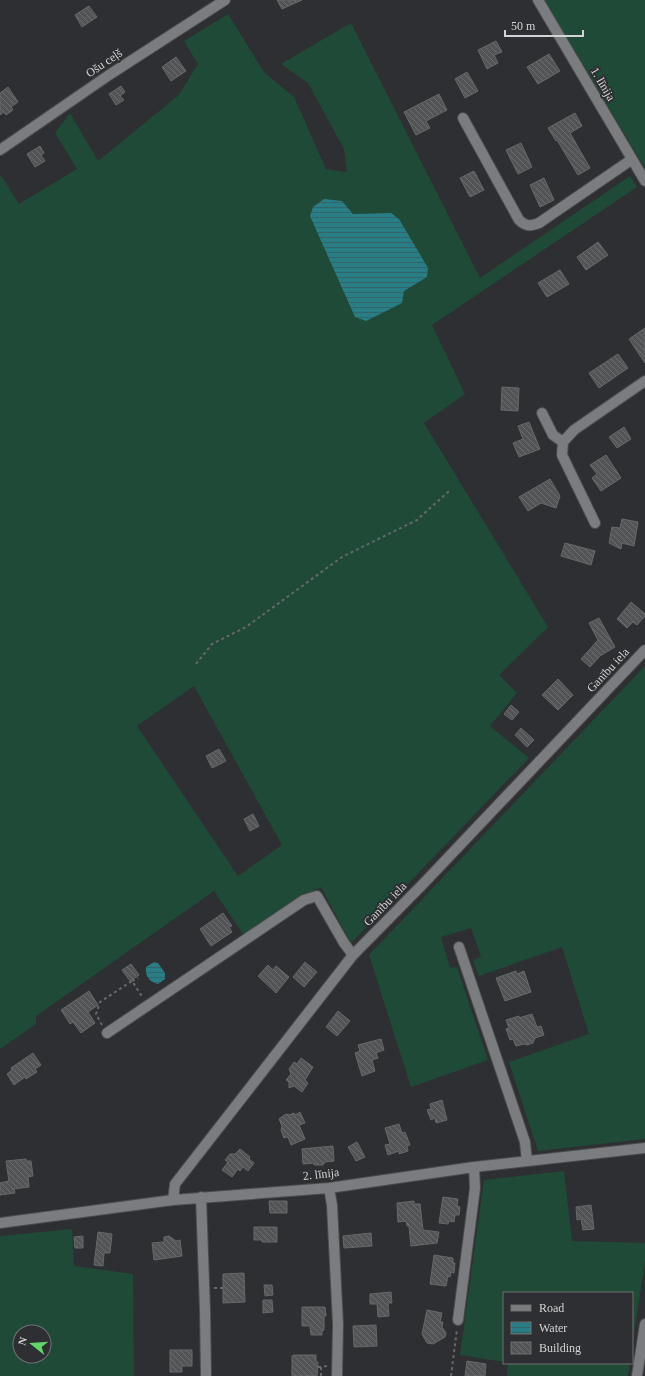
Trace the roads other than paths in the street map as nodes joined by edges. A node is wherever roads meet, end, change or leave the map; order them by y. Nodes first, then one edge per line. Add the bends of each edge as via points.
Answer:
1 (225, 0) edge
2 (538, 0) edge
3 (464, 118) dead end
4 (0, 150) edge
5 (631, 160) junction
6 (645, 181) edge
7 (645, 381) edge
8 (542, 414) dead end
9 (564, 442) junction
10 (595, 523) dead end
11 (645, 650) edge
12 (459, 946) dead end
13 (353, 955) junction
14 (107, 1033) road end
15 (645, 1148) edge
16 (527, 1161) junction
17 (474, 1167) junction
18 (329, 1188) junction
19 (201, 1197) junction
20 (173, 1200) junction
21 (0, 1224) edge
22 (458, 1320) road end
23 (645, 1324) edge
24 (206, 1376) edge
25 (337, 1376) edge
26 (637, 1376) edge

1 - 4 street, Ošu ceļš via 108,75
2 - 5 street, 1. līnija
3 - 5 street via 523,224 531,226 539,223
5 - 6 street, 1. līnija
7 - 9 street via 574,430
8 - 9 street via 553,435
9 - 10 street via 562,455
11 - 13 street, Ganību iela
12 - 16 street via 524,1142
13 - 14 street via 317,896 304,900
13 - 20 street, Ganību iela via 175,1184
15 - 16 street, 2. līnija
16 - 17 street, 2. līnija
17 - 18 street, 2. līnija
17 - 22 street via 475,1188
18 - 19 street, 2. līnija
18 - 25 street via 338,1324
19 - 20 street, 2. līnija
19 - 24 street
20 - 21 street, 2. līnija
23 - 26 street

